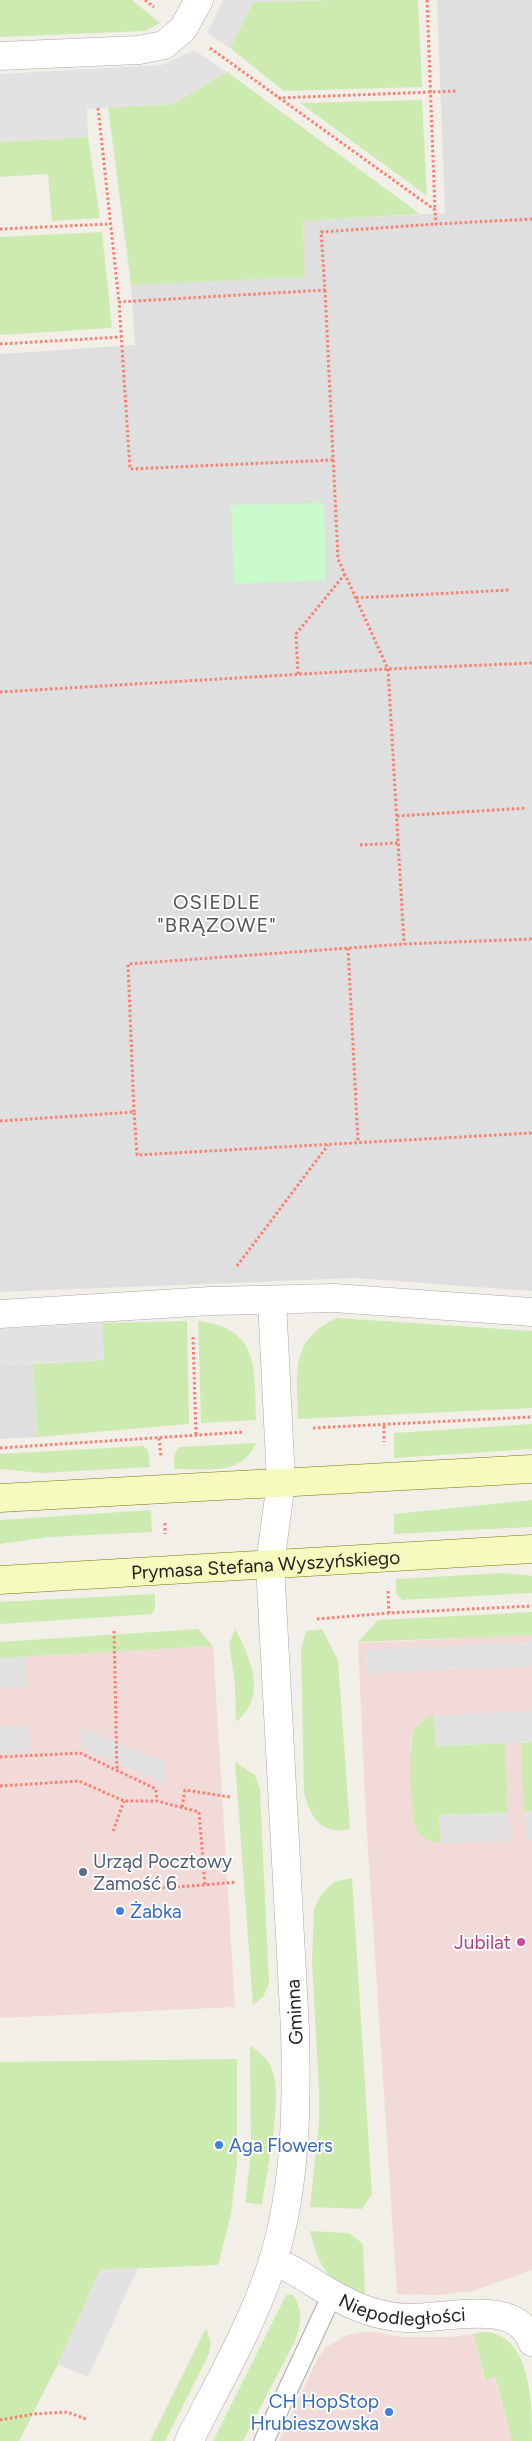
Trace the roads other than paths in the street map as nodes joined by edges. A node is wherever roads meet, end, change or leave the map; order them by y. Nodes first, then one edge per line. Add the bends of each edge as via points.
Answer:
1 (199, 0) edge
2 (0, 56) edge
3 (272, 1300) junction
4 (532, 1312) edge
5 (0, 1314) edge
6 (532, 1469) edge
7 (282, 1482) junction
8 (0, 1498) edge
9 (532, 1549) edge
10 (270, 1564) junction
11 (0, 1580) edge
12 (273, 2260) junction
13 (332, 2295) junction
14 (532, 2342) edge
15 (189, 2441) edge
16 (264, 2441) edge

1 - 2 street via 183,29 164,45
3 - 4 street via 365,1299
3 - 5 street
3 - 7 street, Gminna
6 - 7 main road
7 - 8 main road
7 - 10 street, Gminna
9 - 10 main road, Prymasa Stefana Wyszyńskiego
10 - 11 main road, Prymasa Stefana Wyszyńskiego
10 - 12 street, Gminna via 297,2102 290,2182
12 - 13 street, Niepodległości
12 - 15 street, Gminna via 253,2312
13 - 14 street, Niepodległości via 368,2311 408,2318 492,2313 521,2324
13 - 16 lane

